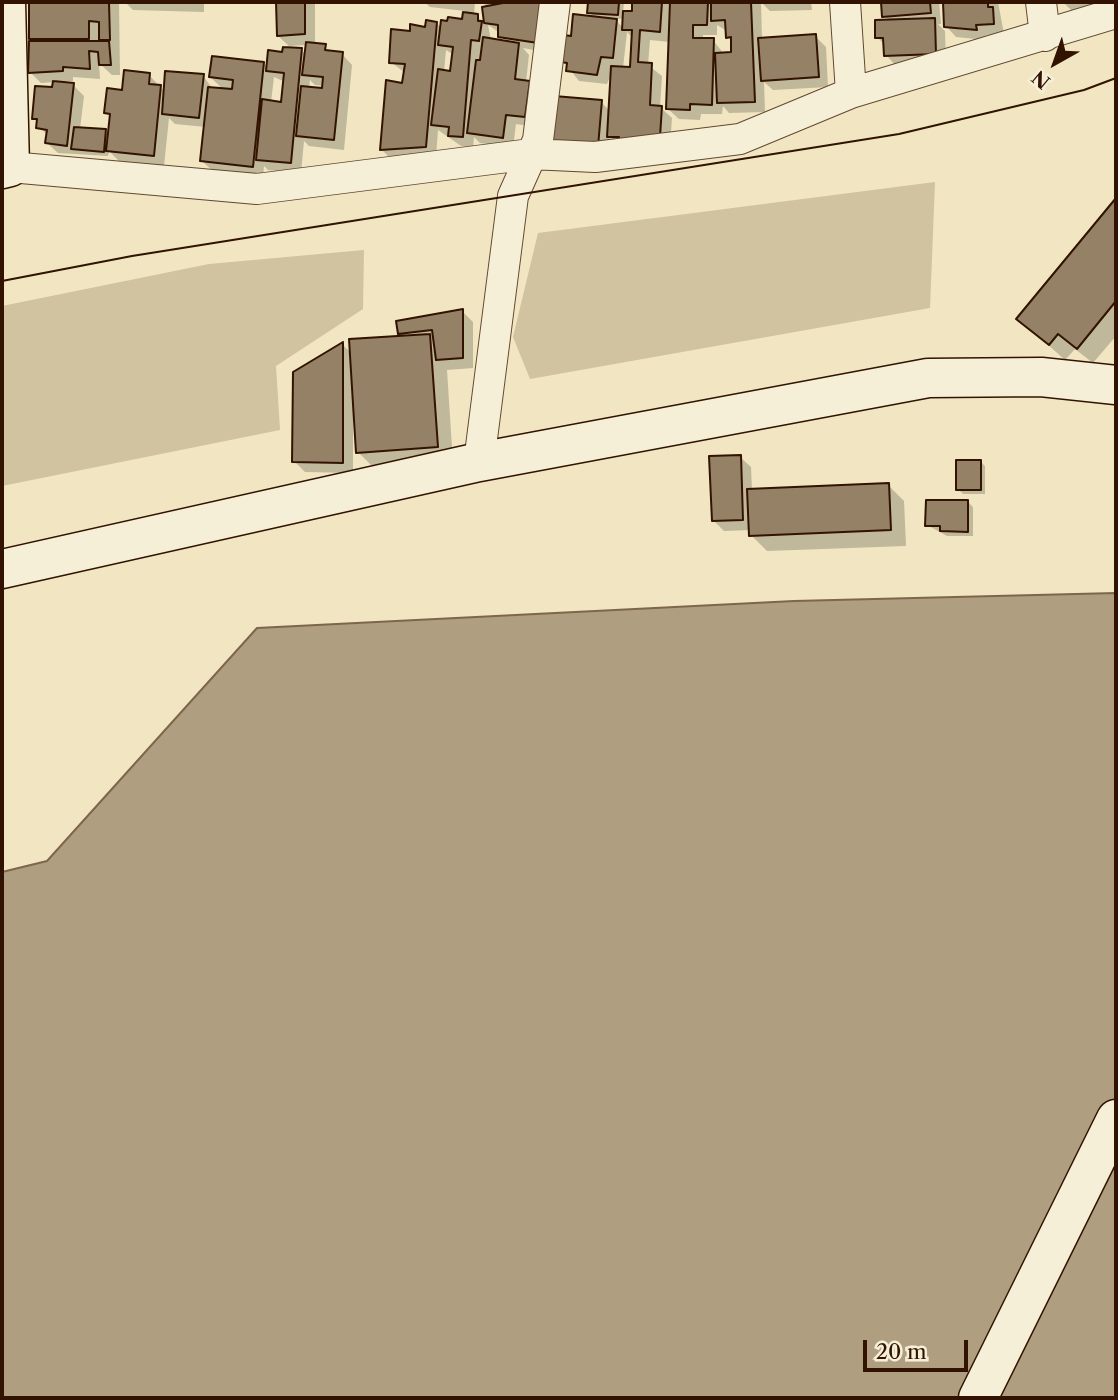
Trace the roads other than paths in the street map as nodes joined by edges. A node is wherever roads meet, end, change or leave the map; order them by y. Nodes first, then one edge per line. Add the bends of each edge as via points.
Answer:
1 (6, 2) edge
2 (555, 2) edge
3 (845, 2) edge
4 (1041, 2) edge
5 (1116, 13) edge
6 (1045, 36) junction
7 (851, 93) junction
8 (531, 154) junction
9 (6, 168) edge
10 (1116, 385) edge
11 (479, 462) junction
12 (2, 569) edge
13 (1116, 1119) edge
14 (978, 1398) edge

1 - 9 street
2 - 8 street via 538,140
3 - 7 street
4 - 6 street
5 - 6 street
6 - 7 street
7 - 8 street via 740,139 595,157
8 - 9 street via 257,189
8 - 11 street via 513,196
10 - 11 street via 1041,377 928,378
11 - 12 street
13 - 14 street

